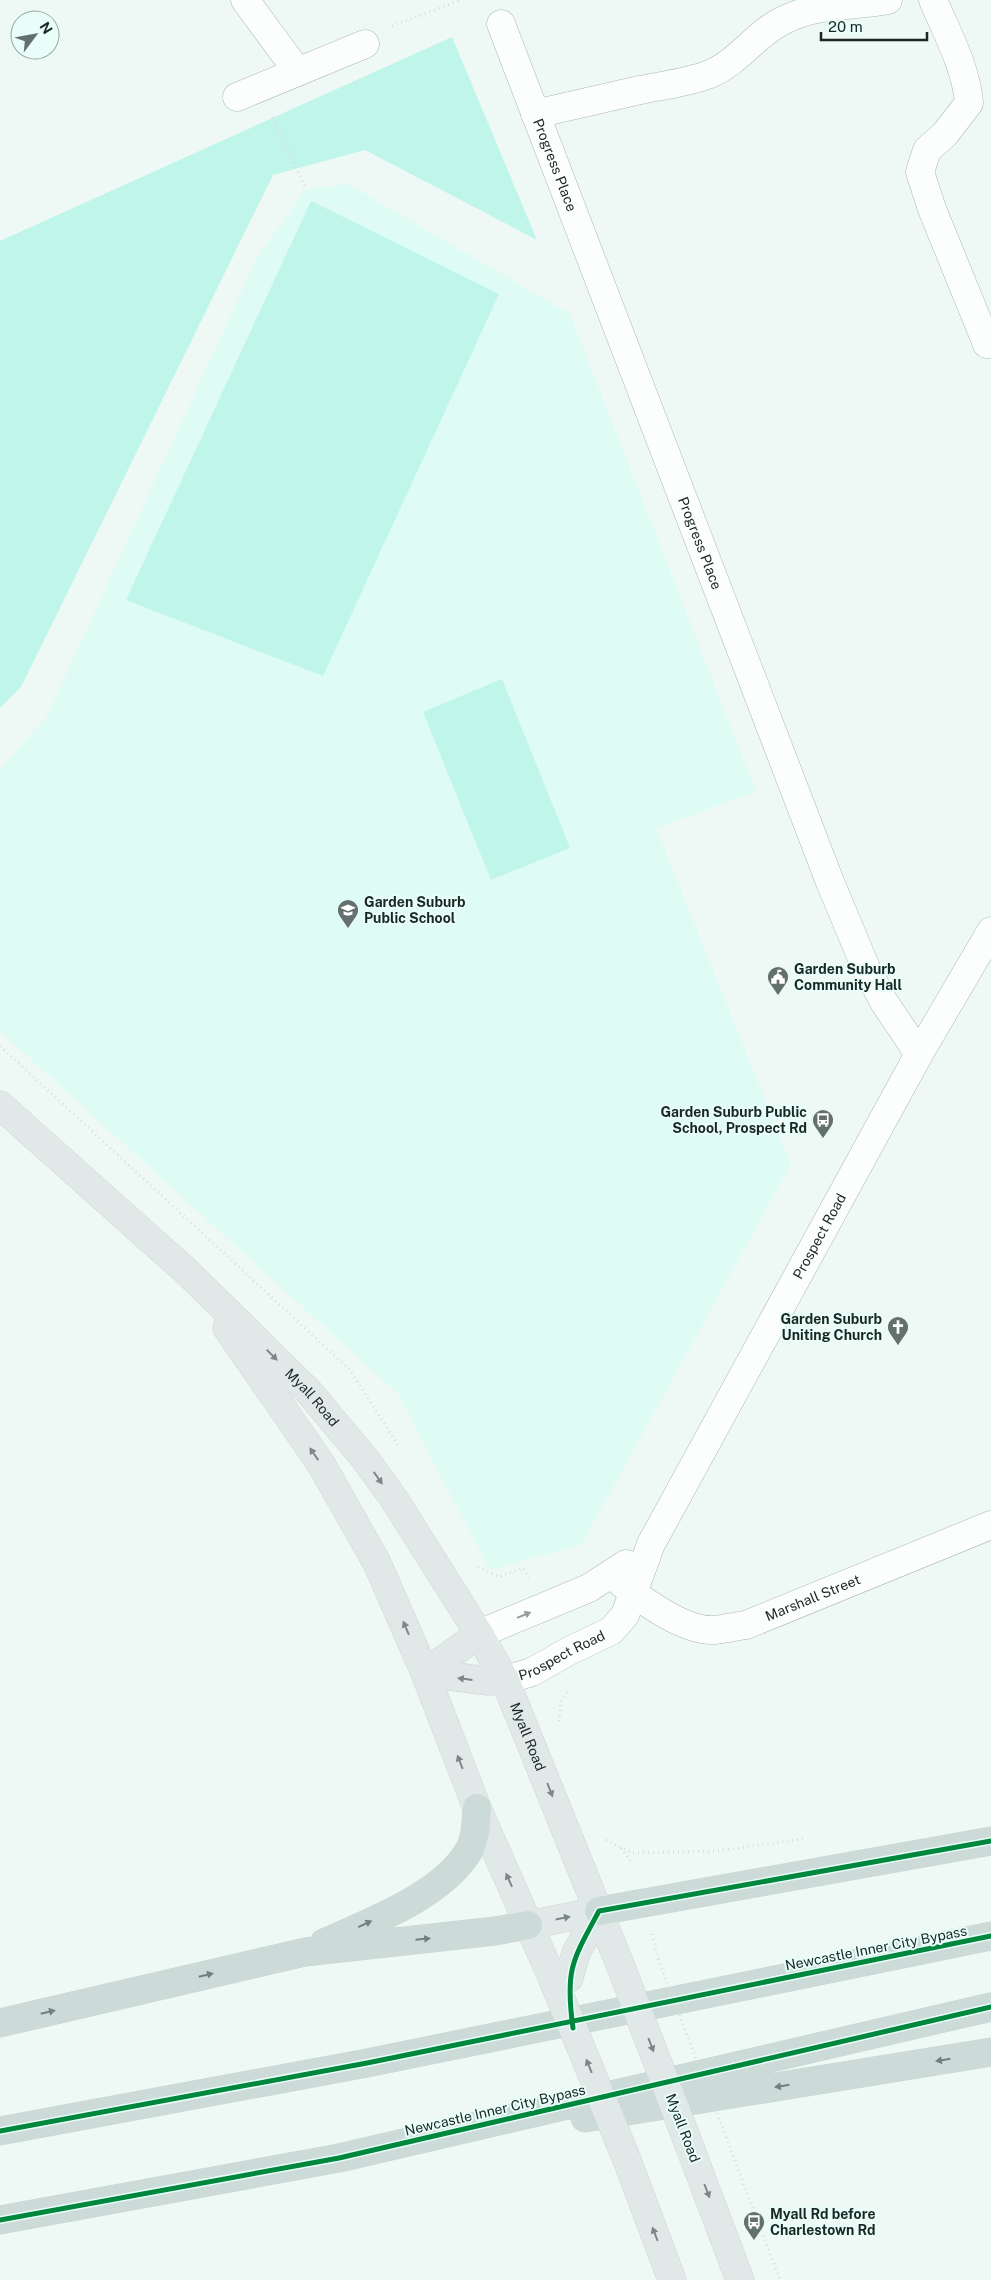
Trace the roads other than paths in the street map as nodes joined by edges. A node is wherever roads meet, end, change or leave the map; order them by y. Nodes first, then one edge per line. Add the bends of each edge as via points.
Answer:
1 (245, 0) edge
2 (888, 0) edge
3 (933, 0) edge
4 (501, 24) dead end
5 (365, 44) road end
6 (298, 72) junction
7 (249, 93) road end
8 (535, 114) junction
9 (987, 344) dead end
10 (991, 931) edge
11 (918, 1054) junction
12 (0, 1105) edge
13 (187, 1272) junction
14 (991, 1525) edge
15 (651, 1544) junction
16 (611, 1574) junction
17 (633, 1594) junction
18 (479, 1634) junction
19 (425, 1673) junction
20 (505, 1680) junction
21 (477, 1808) junction
22 (991, 1841) edge
23 (599, 1911) junction
24 (528, 1925) junction
25 (991, 1936) edge
26 (305, 1952) junction
27 (562, 1980) junction
28 (991, 2007) edge
29 (0, 2023) edge
30 (991, 2052) edge
31 (0, 2131) edge
32 (339, 2158) junction
33 (0, 2220) edge
34 (672, 2280) edge
35 (740, 2280) edge

1 - 6 street
2 - 8 street via 818,7 783,20 738,57 712,73 686,83
3 - 9 street via 962,70 969,103 945,134 926,150 920,172
4 - 8 street, Progress Place
5 - 6 street
6 - 7 street
8 - 11 street, Progress Place via 830,882 870,976
10 - 11 street, Prospect Road
11 - 15 street, Prospect Road
12 - 13 main road, Myall Road
13 -> 18 main road, Myall Road via 333,1419 394,1500
19 -> 13 main road, Myall Road via 377,1563 346,1504
14 - 17 street, Marshall Street via 746,1625 713,1630 685,1623
15 - 16 street, Prospect Road
15 - 17 street, Prospect Road
16 - 17 street, Marshall Street
18 -> 16 street, Prospect Road via 589,1588
17 - 20 street, Prospect Road via 625,1615 612,1631 532,1672
18 - 19 main road
18 - 20 main road, Myall Road
20 -> 19 main road via 488,1682
21 -> 19 main road, Myall Road
20 -> 23 main road, Myall Road
24 -> 21 main road, Myall Road
26 -> 21 highway via 420,1897 468,1852 475,1837
22 - 23 highway
24 -> 23 main road
23 - 27 main road
23 -> 35 main road, Myall Road, bridge
26 -> 24 highway
24 - 27 main road, Myall Road
25 - 31 highway, Newcastle Inner City Bypass via 367,2063
29 -> 26 highway
34 -> 27 main road, bridge via 573,2028
28 - 32 highway, Newcastle Inner City Bypass
30 -> 32 highway
32 - 33 highway, Newcastle Inner City Bypass

